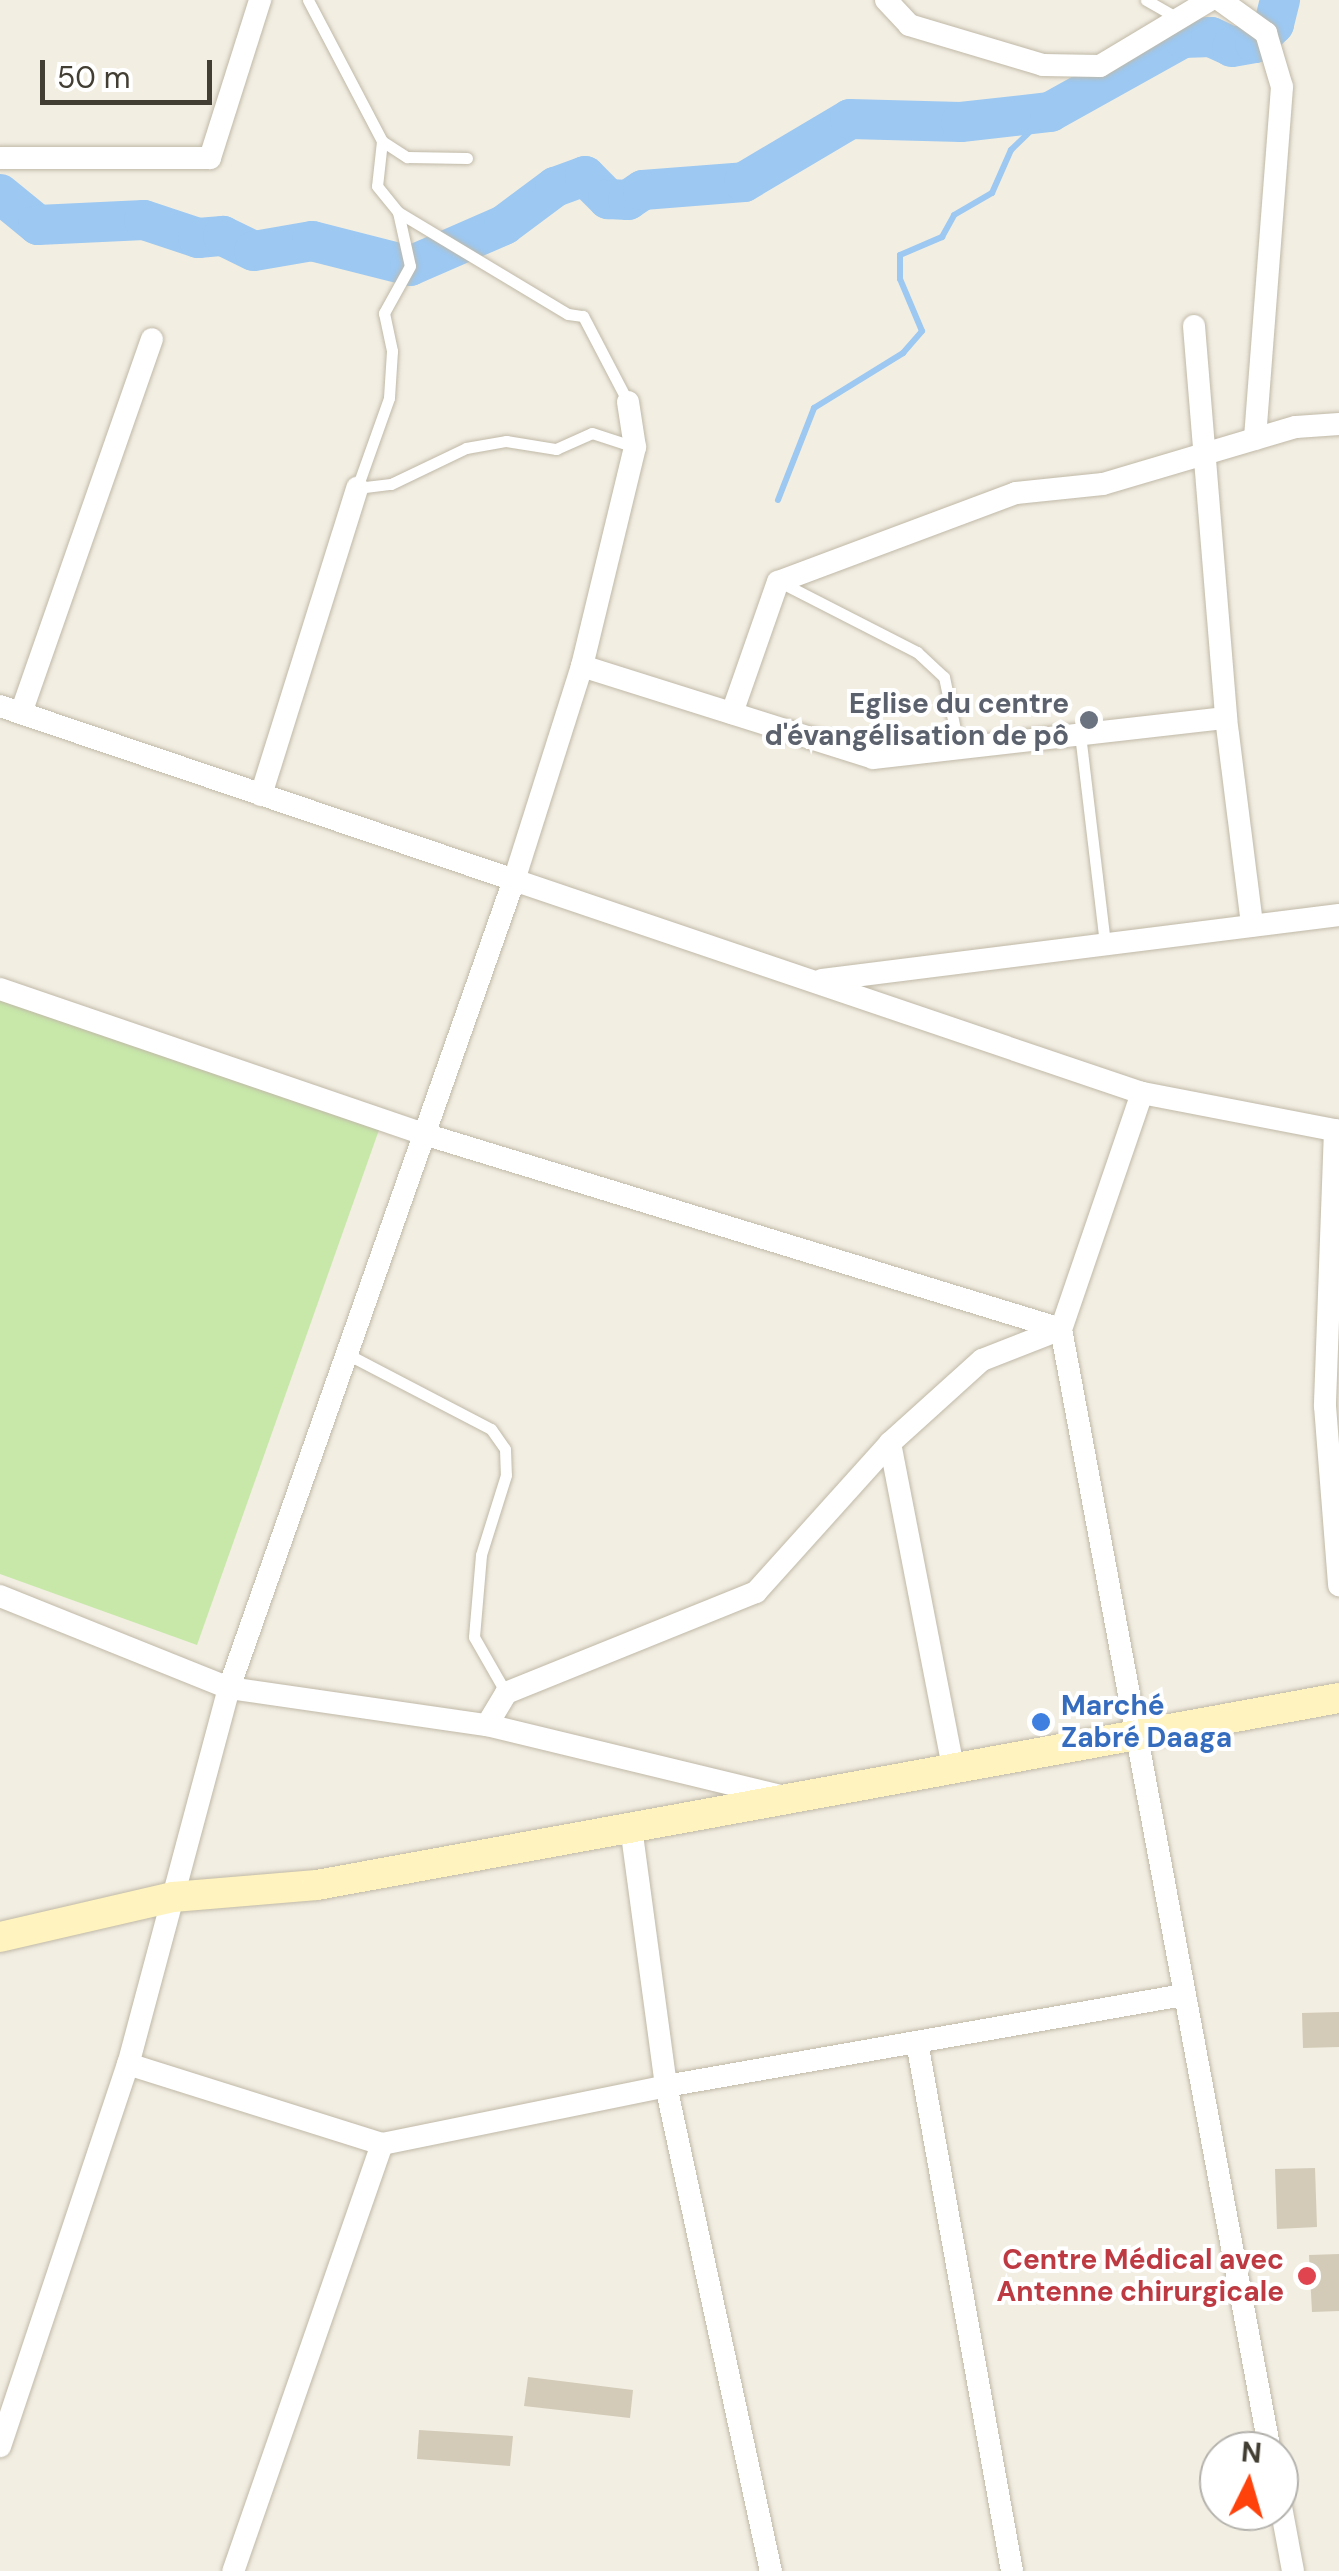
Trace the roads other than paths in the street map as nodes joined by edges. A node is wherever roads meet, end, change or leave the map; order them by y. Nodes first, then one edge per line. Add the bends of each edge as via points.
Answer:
1 (260, 0) edge
2 (308, 0) edge
3 (886, 0) edge
4 (1146, 0) edge
5 (1210, 0) edge
6 (1220, 0) edge
7 (1180, 20) junction
8 (382, 141) junction
9 (0, 158) edge
10 (467, 158) dead end
11 (398, 212) junction
12 (1194, 326) dead end
13 (152, 339) dead end
14 (628, 402) joint
15 (1339, 424) edge
16 (1255, 439) junction
17 (636, 447) junction
18 (1204, 452) junction
19 (357, 488) junction
20 (778, 582) junction
21 (582, 666) junction
22 (10, 709) edge
23 (732, 713) junction
24 (1226, 718) junction
25 (1080, 734) junction
26 (958, 748) junction
27 (261, 795) junction
28 (514, 880) junction
29 (1339, 914) edge
30 (1252, 925) junction
31 (1105, 944) junction
32 (812, 981) junction
33 (0, 989) edge
34 (1142, 1093) junction
35 (1337, 1130) edge
36 (424, 1134) junction
37 (1061, 1329) junction
38 (347, 1354) junction
39 (1332, 1404) edge
40 (890, 1443) junction
41 (1339, 1585) edge
42 (0, 1596) edge
43 (230, 1688) junction
44 (506, 1693) junction
45 (1339, 1698) edge
46 (487, 1725) junction
47 (1141, 1738) junction
48 (954, 1771) junction
49 (782, 1796) junction
50 (631, 1827) junction
51 (174, 1897) junction
52 (0, 1937) edge
53 (1183, 1995) junction
54 (917, 2042) junction
55 (128, 2064) junction
56 (666, 2086) junction
57 (382, 2144) junction
58 (1266, 2431) edge
59 (0, 2446) edge
60 (1286, 2531) edge
61 (234, 2571) edge
62 (771, 2571) edge
63 (1012, 2571) edge
64 (1293, 2571) edge

1 - 9 street via 210,158
2 - 8 lane
3 - 7 street via 909,26 1042,65 1100,66
4 - 7 lane
5 - 7 street
6 - 16 street via 1266,33 1282,87
8 - 10 lane via 407,157
8 - 11 lane via 377,186
11 - 14 lane via 568,314 583,316
11 - 19 lane via 410,266 384,313 392,352 388,398
12 - 18 street
13 - 22 street
14 - 17 street
15 - 16 street
16 - 18 street
17 - 19 lane via 592,433 556,449 506,441 466,448 391,484
17 - 21 street
18 - 20 street via 1103,484 1016,492
18 - 24 street
19 - 27 street
20 - 23 street
20 - 26 lane via 917,652 944,677
21 - 23 street
21 - 28 street
22 - 27 street
23 - 26 street via 873,758
24 - 25 street
24 - 30 street
25 - 26 street
25 - 31 lane
27 - 28 street
28 - 32 street
28 - 36 street
29 - 30 street
30 - 31 street
31 - 32 street
32 - 34 street
33 - 36 street
34 - 35 street
34 - 37 street
35 - 39 street
36 - 37 street
36 - 38 street
37 - 40 street via 982,1360
37 - 47 street
38 - 43 street
38 - 44 lane via 491,1429 505,1450 506,1475 480,1555 474,1637
39 - 41 street
40 - 44 street via 756,1592
40 - 48 street
42 - 43 street
43 - 46 street
43 - 51 street
44 - 46 street
45 - 47 main road
46 - 49 street
47 - 48 main road
47 - 53 street
48 - 49 main road
49 - 50 main road
50 - 51 main road via 317,1885
50 - 56 street
51 - 52 main road
51 - 55 street
53 - 54 street
53 - 58 street
54 - 56 street
54 - 63 street
55 - 57 street
55 - 59 street
56 - 57 street
56 - 62 street
57 - 61 street
60 - 64 street

